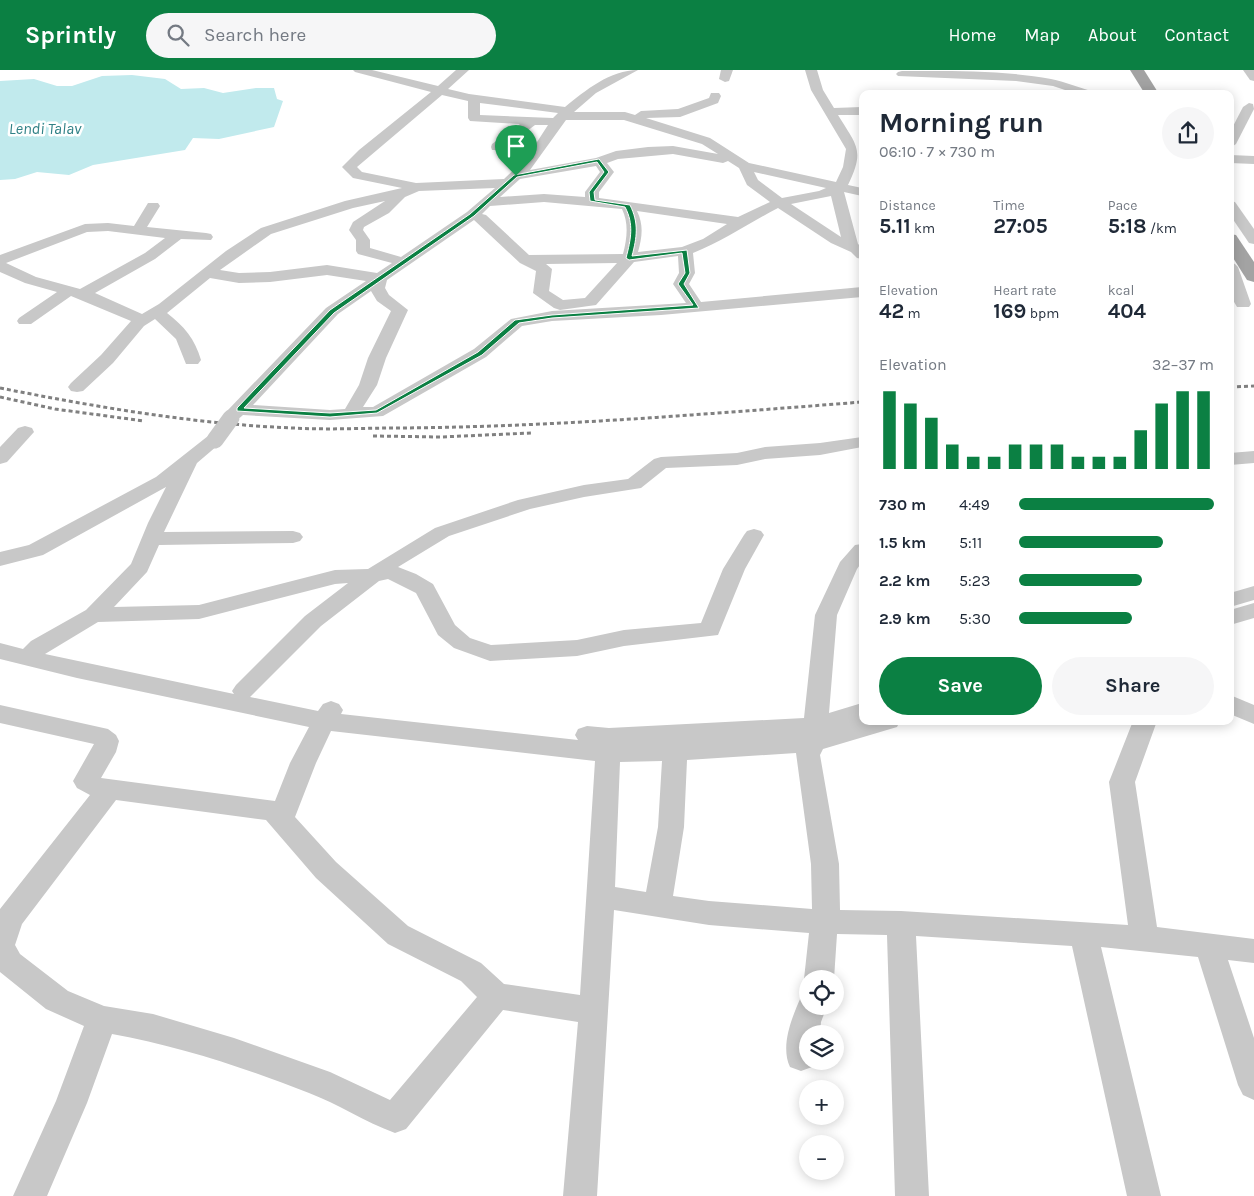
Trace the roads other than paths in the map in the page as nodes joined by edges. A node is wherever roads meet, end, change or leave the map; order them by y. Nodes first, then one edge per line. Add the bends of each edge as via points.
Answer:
1 (359, 70) edge
2 (463, 70) edge
3 (632, 70) edge
4 (810, 70) edge
5 (1124, 70) edge
6 (1137, 70) edge
7 (1249, 70) edge
8 (902, 72) edge
9 (1254, 78) edge
10 (898, 87) dead end
11 (439, 90) junction
12 (1077, 90) edge
13 (1136, 90) edge
14 (1150, 90) edge
15 (715, 96) dead end
16 (474, 99) junction
17 (1247, 106) edge
18 (859, 111) edge
19 (830, 112) junction
20 (562, 116) junction
21 (625, 116) junction
22 (532, 121) junction
23 (859, 123) edge
24 (839, 124) junction
25 (1234, 135) edge
26 (497, 147) dead end
27 (1234, 159) edge
28 (1254, 160) edge
29 (599, 161) junction
30 (742, 164) junction
31 (512, 179) junction
32 (416, 187) junction
33 (838, 188) junction
34 (859, 192) edge
35 (401, 194) junction
36 (592, 201) junction
37 (486, 202) junction
38 (780, 202) junction
39 (627, 205) junction
40 (154, 206) dead end
41 (1234, 212) edge
42 (472, 215) junction
43 (740, 222) junction
44 (1234, 227) edge
45 (138, 231) junction
46 (179, 234) junction
47 (206, 237) dead end
48 (1254, 240) edge
49 (1234, 245) edge
50 (685, 251) junction
51 (857, 251) edge
52 (1254, 256) edge
53 (629, 258) junction
54 (0, 260) edge
55 (526, 260) junction
56 (404, 262) junction
57 (207, 272) junction
58 (4, 273) edge
59 (1254, 276) edge
60 (380, 278) junction
61 (1234, 279) edge
62 (76, 292) junction
63 (859, 292) edge
64 (1242, 303) edge
65 (697, 307) junction
66 (150, 316) junction
67 (25, 321) dead end
68 (192, 360) dead end
69 (77, 387) dead end
70 (235, 414) junction
71 (351, 414) junction
72 (25, 432) dead end
73 (859, 442) edge
74 (1254, 457) edge
75 (0, 458) edge
76 (1234, 459) edge
77 (189, 461) junction
78 (754, 535) dead end
79 (293, 537) dead end
80 (151, 538) junction
81 (859, 553) edge
82 (0, 559) edge
83 (373, 575) junction
84 (1254, 593) edge
85 (1234, 599) edge
86 (1254, 610) edge
87 (94, 614) junction
88 (1234, 617) edge
89 (0, 636) edge
90 (0, 651) edge
91 (33, 652) junction
92 (244, 691) junction
93 (1234, 706) edge
94 (859, 713) edge
95 (0, 714) edge
96 (328, 714) junction
97 (1254, 715) edge
98 (867, 725) edge
99 (1143, 725) edge
100 (815, 735) junction
101 (676, 743) junction
102 (609, 745) junction
103 (110, 789) junction
104 (281, 818) junction
105 (600, 896) junction
106 (658, 905) junction
107 (825, 922) junction
108 (901, 923) junction
109 (1084, 934) junction
110 (1144, 938) junction
111 (1209, 946) junction
112 (1254, 951) edge
113 (820, 970) edge
114 (496, 996) junction
115 (594, 1010) junction
116 (102, 1020) junction
117 (1254, 1085) edge
118 (30, 1196) edge
119 (580, 1196) edge
120 (912, 1196) edge
121 (1144, 1196) edge

1 - 11 street
2 - 11 street
3 - 20 street via 592,91
4 - 19 street
5 - 13 main road
6 - 14 main road
7 - 9 street
8 - 10 street
8 - 12 street via 1025,79
11 - 16 street
11 - 32 street via 349,167 358,175
15 - 21 street via 714,100 680,113
16 - 20 street
16 - 22 street via 474,118
17 - 25 street
18 - 19 street
19 - 24 street
20 - 21 street
20 - 22 street
20 - 31 street via 533,158
21 - 30 street via 706,141
22 - 26 street
23 - 24 street
24 - 33 street via 852,149 850,167
27 - 28 street
29 - 30 street via 616,155 673,150
29 - 31 street
29 - 36 street via 607,172 592,192
30 - 33 street
30 - 38 street via 752,182
31 - 32 street
31 - 37 street
32 - 35 street
33 - 34 street
33 - 38 street via 822,195
33 - 51 street
35 - 56 street via 358,225 356,230 363,240 363,252
35 - 57 street via 350,204 266,231
36 - 37 street via 544,198
36 - 39 street
37 - 42 street
38 - 43 street
38 - 51 street
39 - 43 street
39 - 53 street via 633,217 634,236
40 - 45 street
41 - 48 street
42 - 55 street via 481,218
42 - 56 street
43 - 50 street via 708,242
44 - 52 main road
45 - 46 street
45 - 54 street via 85,228
46 - 47 street
46 - 62 street via 150,256
49 - 59 main road
50 - 53 street
50 - 65 street via 688,273 681,284
53 - 55 street
53 - 55 street via 590,302 560,305 541,293 544,269
56 - 60 street
57 - 60 street via 239,278 326,270
57 - 66 street
58 - 62 street
60 - 70 street via 332,311
60 - 71 street via 377,288 383,298 400,310 368,384
61 - 64 street
62 - 66 street
62 - 67 street
63 - 65 street
65 - 71 street via 552,316 517,322 480,353 401,399 377,412
66 - 68 street via 179,330 189,346
66 - 69 street via 138,323
70 - 71 street
70 - 77 street, bridge via 215,440
72 - 75 street
73 - 83 street via 765,453 737,460 660,463 634,484 525,504 442,532
74 - 76 street
77 - 80 street
77 - 82 street via 163,481 36,550
78 - 83 street via 734,569 710,630 624,638 577,648 490,653 462,643 446,630 425,589 390,572
79 - 80 street
80 - 87 street via 140,567
81 - 100 street via 847,567 826,615
83 - 87 street via 335,577 199,612
83 - 92 street via 313,620
84 - 85 street
86 - 88 street
87 - 91 street
89 - 91 street
90 - 91 street
91 - 92 street
91 - 96 street via 234,704
92 - 96 street
93 - 97 street
94 - 100 street
95 - 103 street via 100,735 108,741 106,749 86,782
96 - 102 street
96 - 104 street
98 - 100 street
99 - 110 street via 1122,782
100 - 101 street
100 - 107 street via 808,755 825,864
101 - 102 street
101 - 106 street via 671,828
102 - 105 street
103 - 104 street via 274,811
103 - 116 street via 9,919 0,945 10,962 57,1000
104 - 114 street via 326,870 398,935 471,972
105 - 106 street
105 - 115 street
106 - 107 street via 709,913
107 - 108 street
107 - 113 street
108 - 109 street
108 - 120 street
109 - 110 street
109 - 121 street
110 - 111 street
111 - 112 street
111 - 117 street
114 - 115 street
114 - 116 street via 396,1118 318,1082 234,1052 153,1028
115 - 119 street
116 - 118 street via 72,1103

